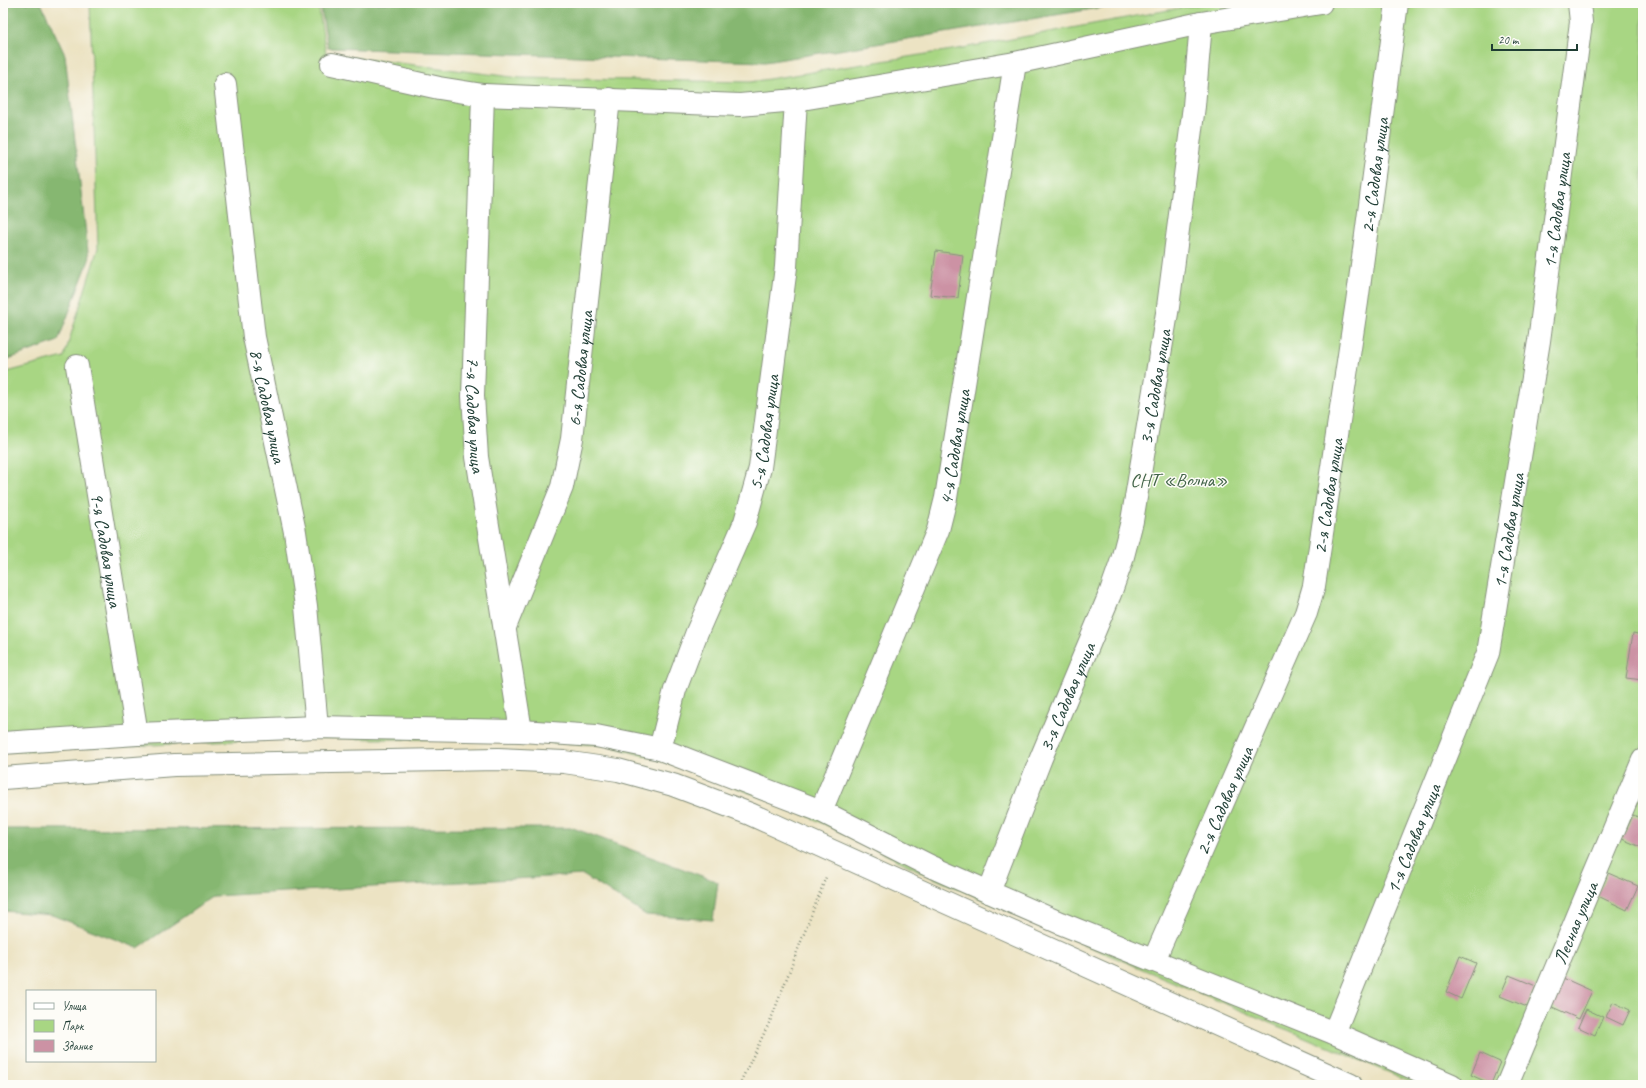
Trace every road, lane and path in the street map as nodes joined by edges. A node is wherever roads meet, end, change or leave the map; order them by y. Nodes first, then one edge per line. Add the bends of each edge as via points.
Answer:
1 (1321, 3) edge
2 (1397, 3) edge
3 (1579, 3) edge
4 (1201, 23) junction
5 (1015, 63) junction
6 (332, 64) dead end
7 (225, 84) dead end
8 (483, 94) junction
9 (609, 99) junction
10 (796, 100) junction
11 (77, 366) dead end
12 (505, 627) junction
13 (317, 726) junction
14 (521, 731) junction
15 (137, 734) junction
16 (3, 743) edge
17 (660, 749) junction
18 (1643, 760) edge
19 (3, 778) edge
20 (821, 811) junction
21 (835, 853) junction
22 (989, 892) junction
23 (1154, 960) junction
24 (1334, 1033) junction
25 (739, 1085) edge
26 (1351, 1085) edge
27 (1452, 1085) edge
28 (1507, 1085) edge

1 - 4 street
2 - 23 street, 2-я Садовая улица via 1357,302 1314,586 1306,613
3 - 24 street, 1-я Садовая улица via 1580,22 1539,341 1488,654
4 - 5 street
4 - 22 street, 3-я Садовая улица via 1194,106 1168,307 1132,521 1110,594 1041,758
5 - 10 street
5 - 20 street, 4-я Садовая улица via 946,498 938,530
6 - 8 street via 438,88
7 - 13 street, 8-я Садовая улица via 254,337 295,532 306,606
8 - 9 street
8 - 12 street, 7-я Садовая улица via 473,396 477,457
9 - 10 street via 740,105
9 - 12 street, 6-я Садовая улица via 572,438 562,487
10 - 17 street, 5-я Садовая улица via 786,267 760,468 745,522 675,690
11 - 15 street, 9-я Садовая улица
12 - 14 street, 7-я Садовая улица
13 - 14 street
13 - 15 street
14 - 17 street via 596,736
15 - 16 street
17 - 20 street
18 - 28 street, Лесная улица
19 - 21 street via 174,765 498,759 564,762 618,770 673,785 750,814
20 - 22 street via 930,866
21 - 25 path via 771,1019
21 - 26 street
22 - 23 street
23 - 24 street
24 - 27 street

